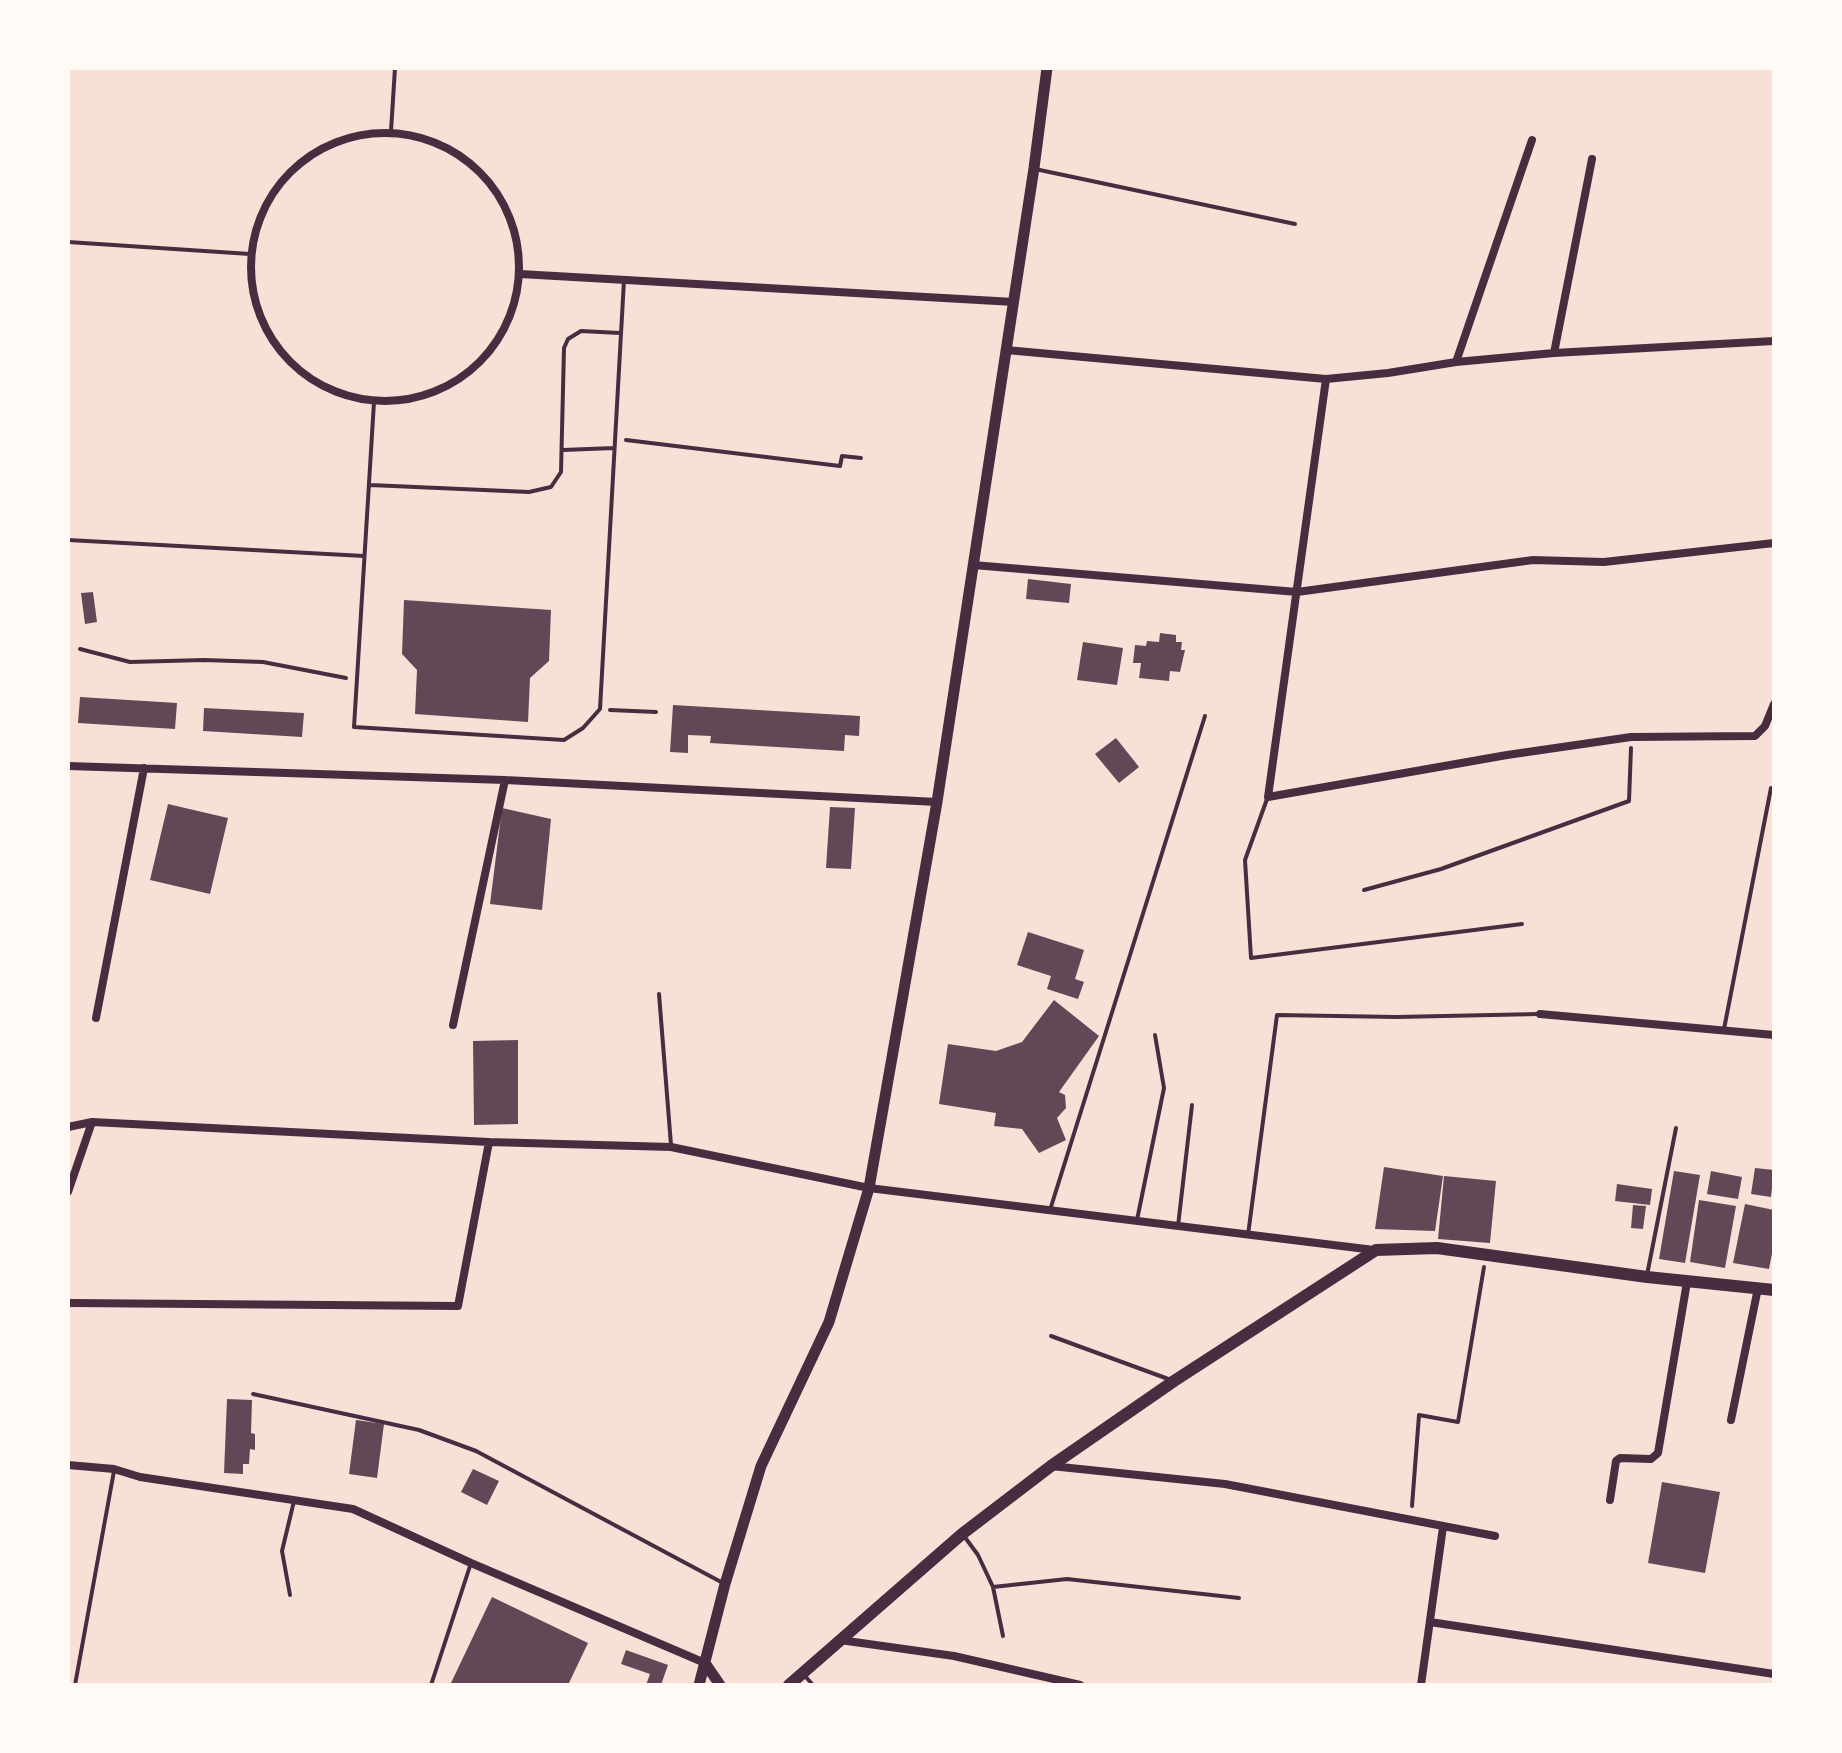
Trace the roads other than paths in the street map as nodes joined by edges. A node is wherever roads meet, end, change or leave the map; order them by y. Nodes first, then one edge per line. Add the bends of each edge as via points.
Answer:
1 (395, 68) edge
2 (1047, 68) edge
3 (391, 131) junction
4 (1532, 140) dead end
5 (1592, 159) dead end
6 (1034, 168) junction
7 (1295, 224) dead end
8 (68, 242) edge
9 (250, 254) junction
10 (520, 274) junction
11 (624, 280) junction
12 (1014, 302) junction
13 (620, 333) junction
14 (1774, 341) edge
15 (1006, 350) junction
16 (1554, 353) junction
17 (1456, 362) junction
18 (1326, 379) junction
19 (374, 402) junction
20 (614, 448) junction
21 (563, 450) junction
22 (368, 485) junction
23 (68, 540) edge
24 (1774, 543) edge
25 (364, 556) junction
26 (973, 565) junction
27 (1297, 592) junction
28 (1774, 704) edge
29 (1205, 716) dead end
30 (68, 766) edge
31 (144, 768) junction
32 (505, 780) junction
33 (1771, 788) dead end
34 (1268, 797) junction
35 (937, 802) junction
36 (1522, 924) dead end
37 (659, 994) dead end
38 (1540, 1014) joint
39 (96, 1018) dead end
40 (453, 1025) dead end
41 (1724, 1032) junction
42 (1155, 1035) dead end
43 (1774, 1035) edge
44 (1192, 1105) dead end
45 (92, 1122) junction
46 (68, 1127) edge
47 (1676, 1128) dead end
48 (489, 1142) junction
49 (671, 1147) junction
50 (869, 1188) junction
51 (68, 1192) edge
52 (1050, 1212) junction
53 (1136, 1222) junction
54 (1178, 1227) junction
55 (1248, 1235) junction
56 (1376, 1250) junction
57 (1647, 1277) junction
58 (1687, 1282) junction
59 (1758, 1288) junction
60 (1774, 1290) edge
61 (68, 1303) edge
62 (1051, 1336) dead end
63 (1174, 1381) junction
64 (253, 1394) dead end
65 (1731, 1420) dead end
66 (68, 1465) edge
67 (1051, 1466) junction
68 (114, 1469) junction
69 (1610, 1500) dead end
70 (294, 1501) junction
71 (1443, 1527) junction
72 (962, 1534) junction
73 (1495, 1536) dead end
74 (471, 1563) junction
75 (725, 1584) junction
76 (993, 1587) junction
77 (290, 1595) dead end
78 (1239, 1598) dead end
79 (1430, 1622) junction
80 (1003, 1636) dead end
81 (840, 1640) junction
82 (705, 1663) junction
83 (802, 1673) junction
84 (1774, 1674) edge
85 (75, 1685) edge
86 (431, 1685) edge
87 (699, 1685) edge
88 (720, 1685) edge
89 (789, 1685) edge
90 (813, 1685) edge
91 (1080, 1685) edge
92 (1421, 1685) edge

1 - 3 lane
2 - 6 street
3 - 9 street via 350,136 313,152 282,179 261,214
3 - 10 street via 433,140 470,161 489,182 516,231
4 - 17 street
5 - 16 street
6 - 7 lane
6 - 12 street
8 - 9 lane
9 - 19 street via 252,297 268,336 296,369 332,392
10 - 11 street
10 - 19 street via 511,316 489,353 456,382 417,398
11 - 12 street
11 - 13 lane
12 - 15 street
13 - 20 lane
13 - 21 lane via 581,331 568,339
14 - 16 street
15 - 18 street
15 - 26 street
16 - 17 street
17 - 18 street
18 - 27 street
19 - 22 lane
20 - 21 lane
20 - 25 lane via 600,709 564,740 354,727
21 - 22 lane via 558,480 540,491
22 - 25 lane
23 - 25 lane
24 - 27 street via 1604,562 1533,560
26 - 27 street
26 - 35 street
27 - 34 street
28 - 34 street via 1755,736 1631,737
29 - 52 lane
30 - 31 street
31 - 32 street
31 - 39 street
32 - 35 street
32 - 40 street
33 - 41 lane
34 - 36 lane via 1245,860 1251,958
35 - 50 street
37 - 49 lane
38 - 41 street
38 - 55 lane via 1277,1015
41 - 43 street
42 - 53 lane via 1164,1088
44 - 54 lane
45 - 46 street
45 - 48 street
45 - 51 street
47 - 57 lane
48 - 49 street
48 - 61 street via 458,1306
49 - 50 street
50 - 52 street
50 - 75 street via 829,1322 761,1466
52 - 53 street
53 - 54 street
54 - 55 street
55 - 56 street
56 - 57 main road via 1437,1248
56 - 63 main road
57 - 58 main road
58 - 59 main road
58 - 69 street via 1658,1453 1651,1459 1616,1461
59 - 60 main road
59 - 65 street
62 - 63 lane
63 - 67 main road
64 - 75 lane via 419,1430 476,1451
66 - 68 street
67 - 71 street via 1225,1484
67 - 72 main road
68 - 70 street
68 - 85 lane
70 - 74 street via 353,1509
70 - 77 lane via 282,1551
71 - 73 street
71 - 79 street
72 - 76 lane
72 - 81 main road
74 - 82 street
74 - 86 lane
75 - 82 street
76 - 78 lane via 1067,1579
76 - 80 lane
79 - 84 street
79 - 92 street
81 - 83 main road
81 - 91 street via 954,1656
82 - 87 street
82 - 88 street
83 - 89 main road
83 - 90 lane

